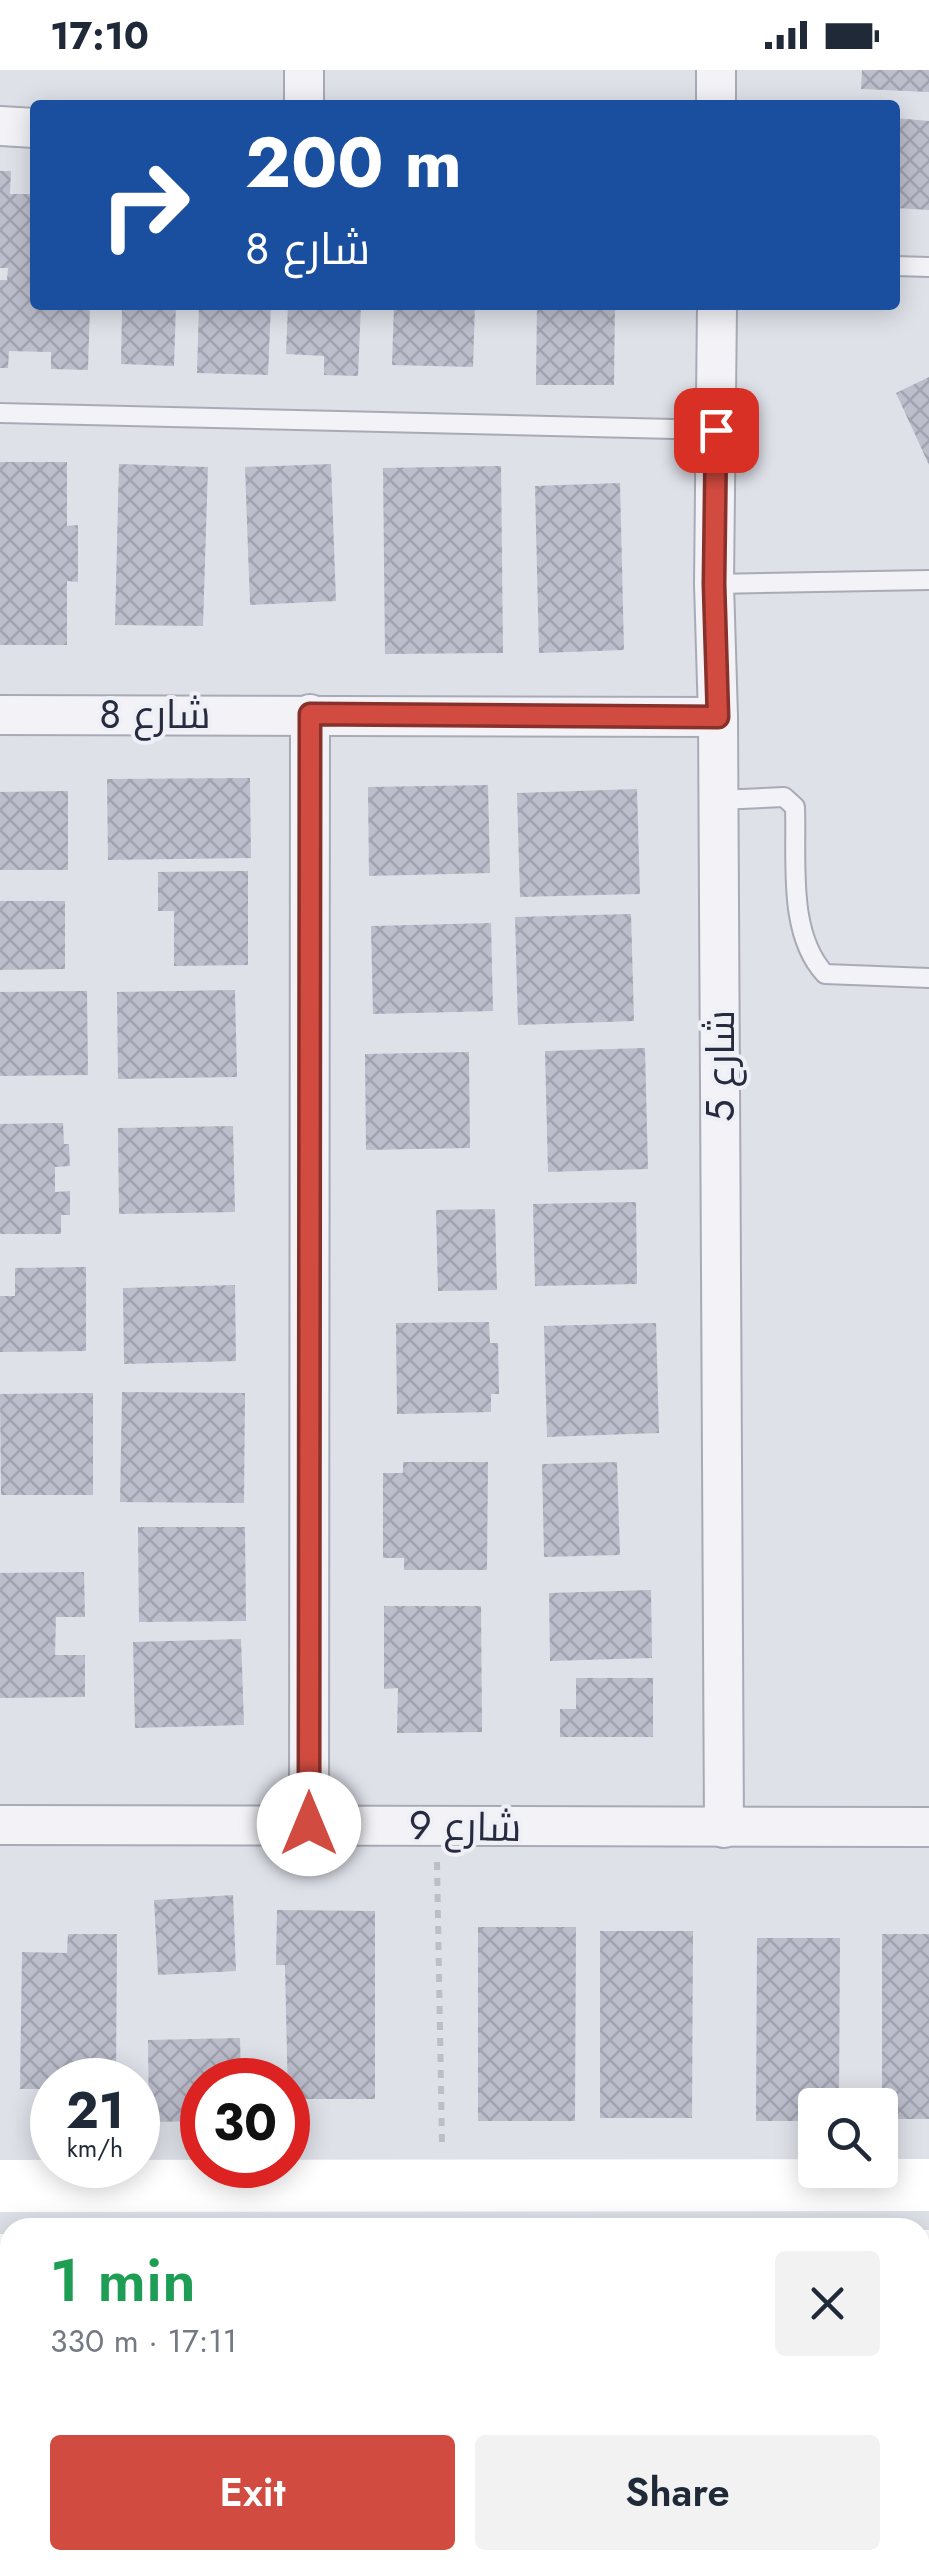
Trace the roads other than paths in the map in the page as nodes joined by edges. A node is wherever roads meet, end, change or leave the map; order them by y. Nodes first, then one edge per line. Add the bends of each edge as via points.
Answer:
1 (304, 70) edge
2 (716, 70) edge
3 (304, 100) edge
4 (716, 100) edge
5 (0, 126) edge
6 (30, 128) edge
7 (900, 266) edge
8 (929, 267) edge
9 (716, 310) edge
10 (0, 414) edge
11 (716, 430) junction
12 (929, 580) edge
13 (714, 584) junction
14 (0, 714) edge
15 (310, 714) junction
16 (718, 717) junction
17 (718, 800) junction
18 (929, 978) edge
19 (309, 1824) junction
20 (0, 1826) edge
21 (929, 1827) edge
22 (724, 1828) junction
23 (929, 2185) edge
24 (0, 2186) edge
25 (196, 2207) edge

1 - 3 street
2 - 4 street
5 - 6 street
7 - 8 lane
9 - 11 street, شارع 5
10 - 11 lane
11 - 13 street, شارع 5
12 - 13 lane
13 - 16 street, شارع 5
14 - 15 street, شارع 8
15 - 16 street, شارع 8
15 - 19 street
16 - 17 street, شارع 5
17 - 18 lane via 784,797 795,808 798,915 811,959 825,974
17 - 22 street, شارع 5
19 - 20 street, شارع 9
19 - 22 street, شارع 9
21 - 22 street, شارع 9
23 - 25 street via 443,2187
24 - 25 street

